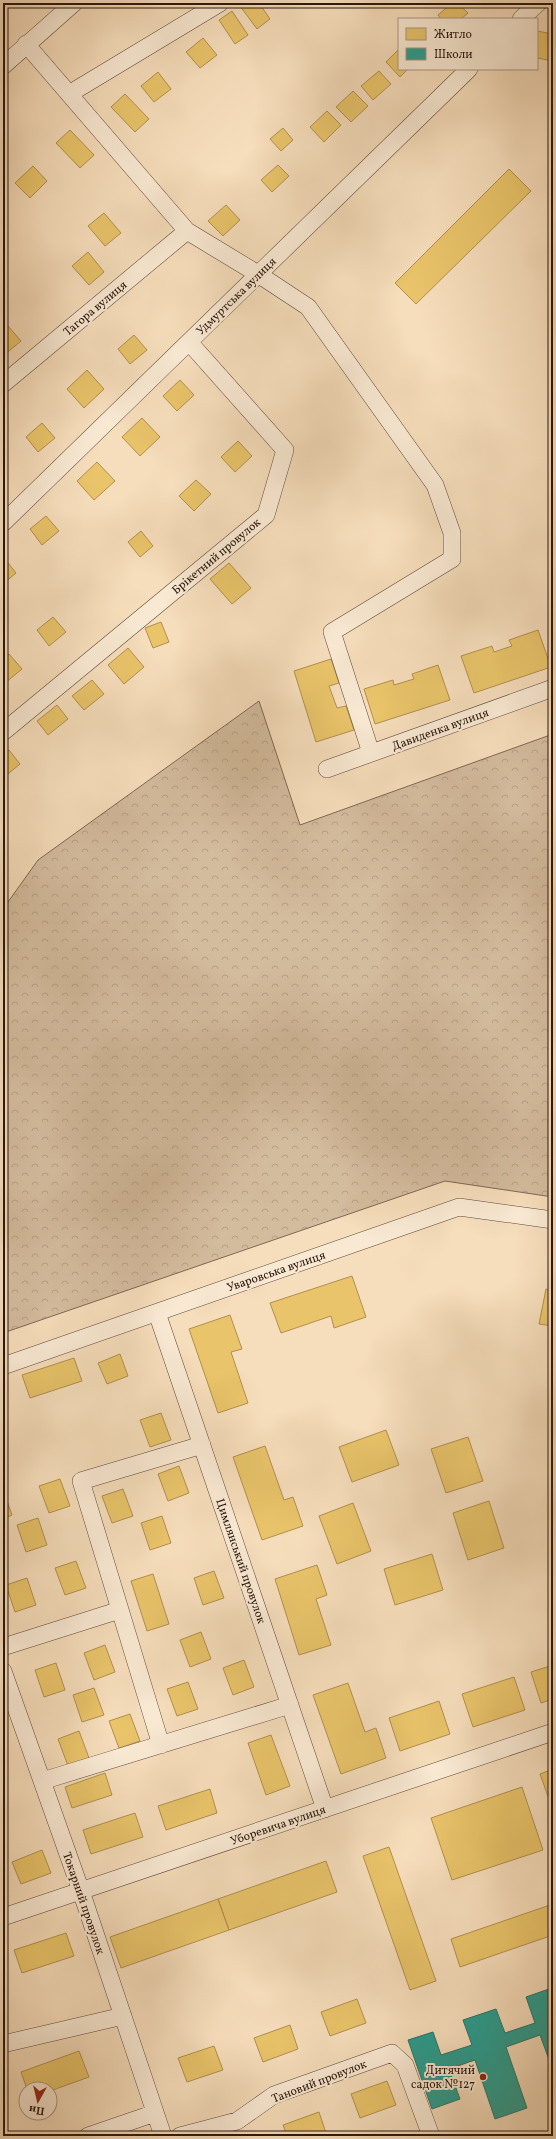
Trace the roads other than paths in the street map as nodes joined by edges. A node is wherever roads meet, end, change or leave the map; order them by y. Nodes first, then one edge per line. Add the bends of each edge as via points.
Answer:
1 (74, 3) edge
2 (220, 3) edge
3 (538, 3) edge
4 (522, 18) edge
5 (26, 44) junction
6 (3, 66) edge
7 (468, 70) edge
8 (69, 94) junction
9 (187, 231) junction
10 (258, 274) junction
11 (189, 342) junction
12 (3, 384) edge
13 (3, 524) edge
14 (553, 688) edge
15 (3, 732) edge
16 (371, 753) junction
17 (327, 769) dead end
18 (553, 1220) edge
19 (157, 1312) junction
20 (3, 1366) edge
21 (202, 1445) junction
22 (120, 1610) junction
23 (3, 1647) edge
24 (3, 1671) edge
25 (290, 1705) junction
26 (553, 1732) edge
27 (161, 1745) junction
28 (42, 1781) junction
29 (325, 1809) junction
30 (81, 1891) junction
31 (3, 1917) edge
32 (123, 2016) junction
33 (3, 2044) edge
34 (155, 2113) junction
35 (88, 2136) edge
36 (163, 2136) edge
37 (180, 2136) edge
38 (431, 2136) edge

1 - 5 street
2 - 8 street
3 - 4 street
5 - 6 street
5 - 8 street
7 - 10 street, Удмуртська вулиця
8 - 9 street
9 - 10 street
9 - 12 street, Тагора вулиця
10 - 11 street, Удмуртська вулиця
10 - 16 street via 308,307 435,485 452,534 452,559 332,632
11 - 13 street, Удмуртська вулиця
11 - 15 street, Брiкетний провулок via 285,450 266,514
14 - 16 street, Давиденка вулиця
16 - 17 street, Давиденка вулиця
18 - 19 street, Уваровська вулиця via 459,1207
19 - 20 street, Уваровська вулиця
19 - 21 street, Цимлянський провулок
21 - 22 street via 81,1482
21 - 25 street, Цимлянський провулок
22 - 23 street
22 - 27 street
24 - 28 street, Токарний провулок
25 - 27 street
25 - 29 street, Цимлянський провулок
26 - 29 street, Уборевича вулиця
27 - 28 street
28 - 30 street, Токарний провулок
29 - 30 street, Уборевича вулиця
30 - 31 street, Уборевича вулиця
30 - 32 street, Токарний провулок
32 - 33 street
32 - 34 street, Токарний провулок
34 - 35 street
34 - 36 street, Токарний провулок
37 - 38 street, Тановий провулок via 237,2122 274,2095 392,2053 405,2065

